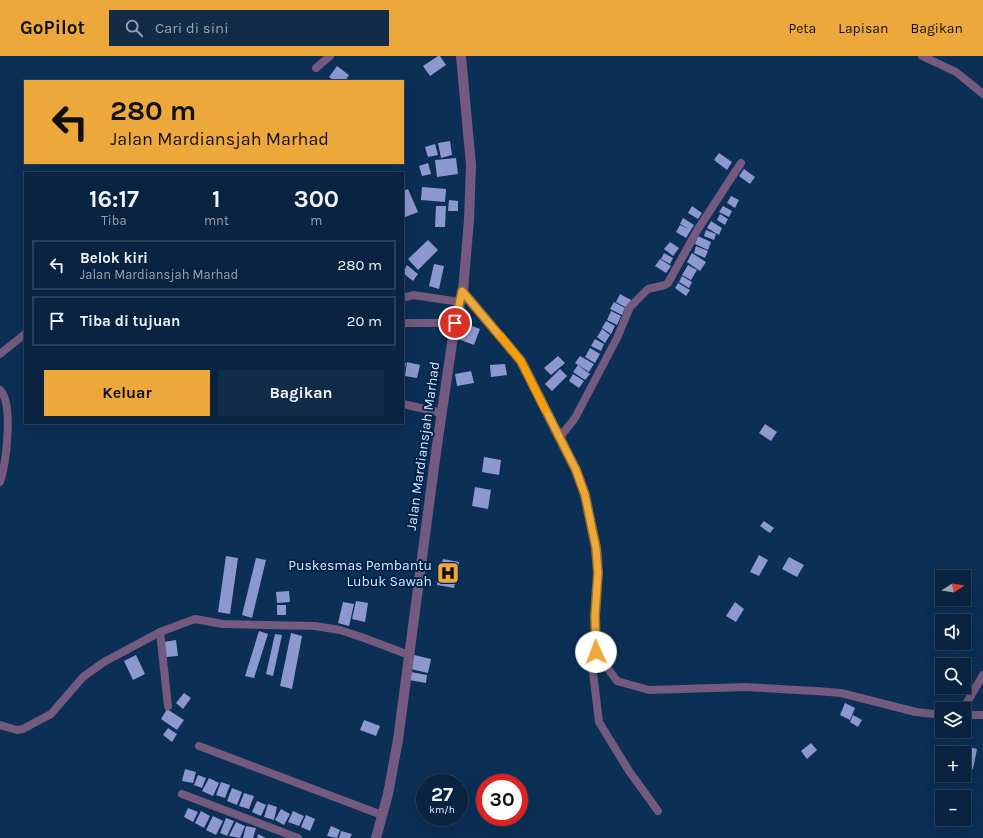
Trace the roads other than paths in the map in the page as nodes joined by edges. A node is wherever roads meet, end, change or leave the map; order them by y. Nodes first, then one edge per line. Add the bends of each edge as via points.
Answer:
1 (330, 56) edge
2 (461, 56) edge
3 (922, 56) edge
4 (316, 68) dead end
5 (983, 94) edge
6 (741, 163) dead end
7 (462, 291) junction
8 (404, 298) edge
9 (460, 302) junction
10 (404, 323) edge
11 (455, 323) junction
12 (24, 335) edge
13 (0, 354) edge
14 (0, 390) edge
15 (404, 404) edge
16 (442, 413) junction
17 (560, 436) junction
18 (0, 482) edge
19 (160, 632) junction
20 (596, 652) junction
21 (409, 655) junction
22 (983, 675) edge
23 (967, 702) edge
24 (168, 706) dead end
25 (935, 714) edge
26 (971, 715) edge
27 (983, 715) edge
28 (0, 725) edge
29 (199, 746) dead end
30 (182, 794) dead end
31 (658, 810) dead end
32 (382, 815) junction
33 (298, 838) edge
34 (376, 838) edge

1 - 4 street
2 - 7 street, Jalan Mardiansjah Marhad via 471,165
3 - 5 street via 956,72
6 - 17 street via 698,229 668,283 648,289 630,308 575,418
7 - 9 street, Jalan Mardiansjah Marhad
7 - 17 street via 521,361
8 - 9 street via 413,295
9 - 11 street, Jalan Mardiansjah Marhad
10 - 11 street
11 - 16 street, Jalan Mardiansjah Marhad
12 - 13 street
14 - 18 street via 4,394 6,405 8,445
15 - 16 street
16 - 21 street, Jalan Mardiansjah Marhad
17 - 20 street via 585,495 596,548
19 - 21 street via 194,619 223,624 315,626 340,630
19 - 24 street
19 - 28 street via 82,677 51,714 22,729
20 - 25 street via 617,681 649,690 746,687 841,693 916,712
20 - 31 street via 592,664 598,722
21 - 32 street, Jalan Mardiansjah Marhad via 398,740
22 - 23 street
26 - 27 street
29 - 32 street
30 - 33 street
32 - 34 street, Jalan Mardiansjah Marhad

